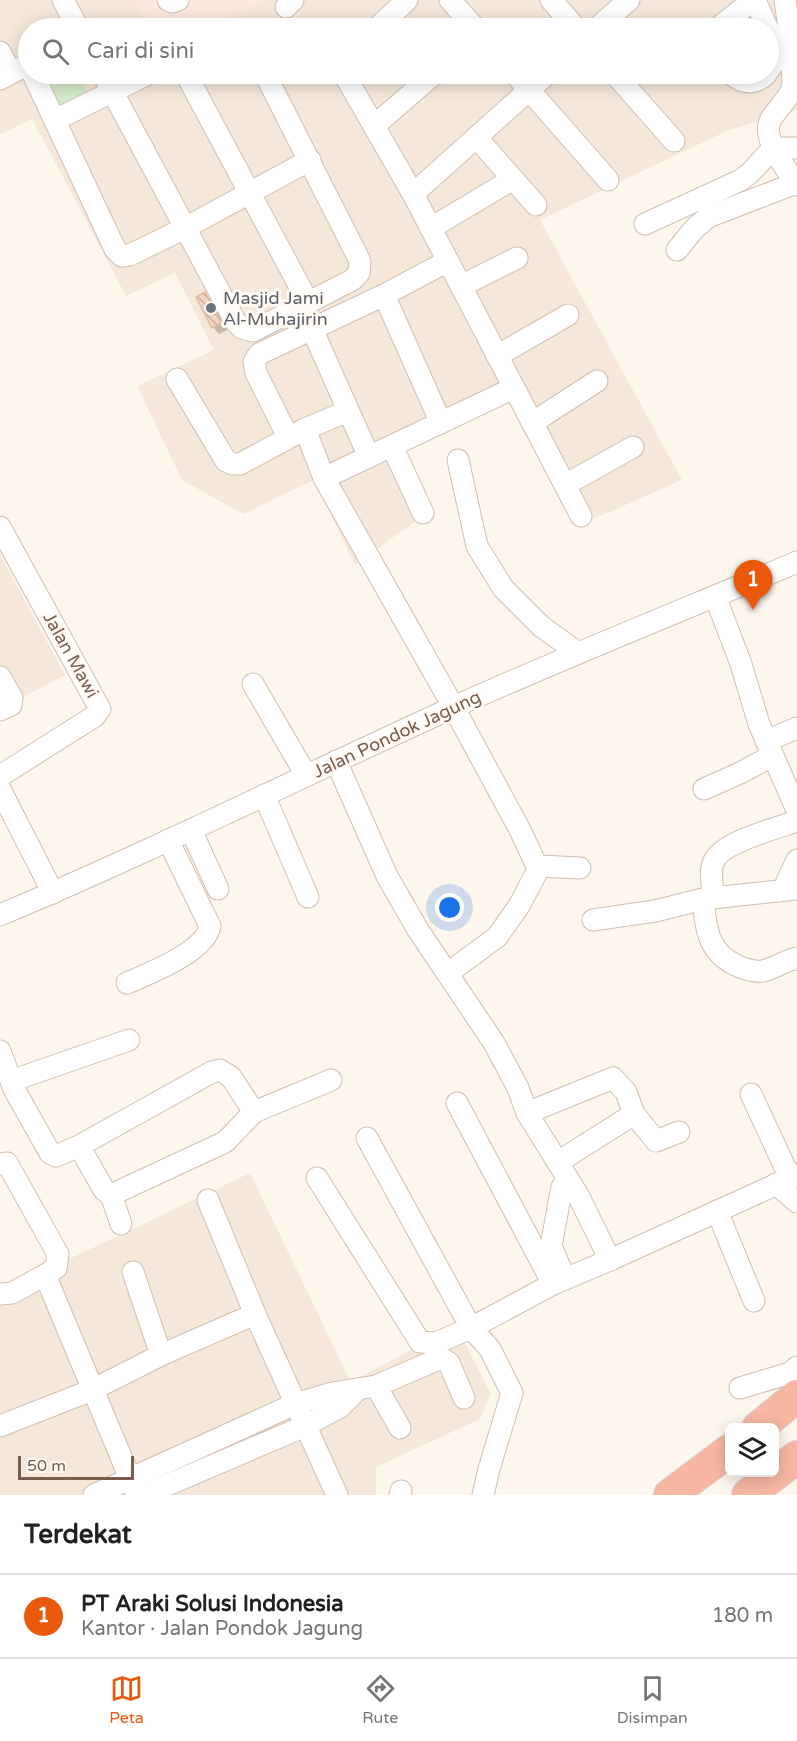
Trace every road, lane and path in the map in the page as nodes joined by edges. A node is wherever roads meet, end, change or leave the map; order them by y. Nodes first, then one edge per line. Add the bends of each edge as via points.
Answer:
1 (63, 0) edge
2 (168, 0) edge
3 (178, 0) edge
4 (407, 0) edge
5 (450, 0) edge
6 (551, 0) edge
7 (629, 0) edge
8 (754, 0) edge
9 (790, 8) edge
10 (73, 18) edge
11 (388, 18) edge
12 (466, 18) edge
13 (567, 18) edge
14 (608, 18) edge
15 (731, 18) edge
16 (762, 18) edge
17 (0, 52) edge
18 (13, 72) edge
19 (38, 84) edge
20 (105, 84) edge
21 (109, 84) edge
22 (191, 84) edge
23 (270, 84) edge
24 (350, 84) edge
25 (422, 84) edge
26 (524, 84) edge
27 (536, 84) edge
28 (624, 84) edge
29 (795, 87) edge
30 (529, 90) junction
31 (55, 120) junction
32 (374, 126) junction
33 (476, 137) junction
34 (674, 141) dead end
35 (773, 148) junction
36 (797, 148) edge
37 (310, 160) junction
38 (513, 179) junction
39 (608, 180) dead end
40 (796, 184) edge
41 (250, 192) junction
42 (413, 194) junction
43 (536, 205) dead end
44 (645, 224) dead end
45 (185, 228) junction
46 (431, 228) junction
47 (677, 250) dead end
48 (517, 258) dead end
49 (448, 261) junction
50 (461, 286) junction
51 (384, 295) junction
52 (308, 302) junction
53 (568, 315) dead end
54 (312, 329) junction
55 (498, 356) junction
56 (177, 379) dead end
57 (597, 381) dead end
58 (514, 388) junction
59 (348, 411) junction
60 (441, 423) junction
61 (532, 423) junction
62 (297, 433) junction
63 (392, 446) junction
64 (633, 447) dead end
65 (369, 457) junction
66 (458, 460) dead end
67 (324, 478) junction
68 (566, 485) junction
69 (423, 513) dead end
70 (581, 516) dead end
71 (0, 527) edge
72 (797, 562) edge
73 (715, 596) junction
74 (577, 652) junction
75 (0, 677) edge
76 (253, 684) dead end
77 (454, 708) junction
78 (0, 710) edge
79 (797, 728) edge
80 (769, 748) junction
81 (336, 761) junction
82 (306, 775) junction
83 (0, 776) edge
84 (0, 789) edge
85 (704, 789) dead end
86 (264, 795) junction
87 (797, 810) edge
88 (797, 820) edge
89 (191, 830) junction
90 (168, 840) junction
91 (797, 860) edge
92 (540, 866) junction
93 (580, 868) dead end
94 (218, 889) dead end
95 (790, 890) edge
96 (52, 893) junction
97 (308, 897) dead end
98 (708, 898) junction
99 (0, 915) edge
100 (592, 920) dead end
101 (797, 958) edge
102 (448, 973) junction
103 (127, 983) dead end
104 (129, 1040) dead end
105 (0, 1051) edge
106 (332, 1080) dead end
107 (8, 1089) edge
108 (751, 1094) dead end
109 (457, 1103) dead end
110 (254, 1112) junction
111 (527, 1113) junction
112 (634, 1114) junction
113 (679, 1132) dead end
114 (367, 1138) dead end
115 (79, 1146) junction
116 (0, 1164) edge
117 (563, 1170) junction
118 (316, 1178) dead end
119 (788, 1179) edge
120 (111, 1196) junction
121 (208, 1200) dead end
122 (797, 1202) edge
123 (717, 1211) junction
124 (121, 1224) dead end
125 (610, 1260) junction
126 (133, 1272) dead end
127 (45, 1275) junction
128 (559, 1281) junction
129 (0, 1294) edge
130 (754, 1301) dead end
131 (255, 1314) junction
132 (471, 1328) junction
133 (161, 1355) junction
134 (797, 1367) edge
135 (366, 1388) junction
136 (740, 1388) dead end
137 (92, 1390) junction
138 (797, 1396) edge
139 (464, 1398) dead end
140 (295, 1404) junction
141 (764, 1423) edge
142 (1, 1424) edge
143 (305, 1426) junction
144 (400, 1428) dead end
145 (725, 1453) edge
146 (797, 1457) edge
147 (137, 1490) edge
148 (94, 1495) edge
149 (337, 1495) edge
150 (483, 1495) edge
151 (670, 1495) edge
152 (748, 1495) edge

1 - 10 street
2 - 3 street
4 - 11 street
5 - 12 street
6 - 13 street
7 - 14 street
8 - 15 street
8 - 16 street
9 - 29 street
17 - 18 street
19 - 31 street
20 - 31 street
21 - 45 street
22 - 41 street
23 - 37 street
24 - 32 street
25 - 32 street
26 - 30 street
27 - 30 street
28 - 34 street
29 - 35 street via 769,124
30 - 33 street
30 - 39 street
31 - 45 street via 115,249 122,256
32 - 42 street
33 - 38 street
33 - 42 street
35 - 36 street
35 - 40 street
35 - 44 street via 741,180
37 - 41 street
37 - 52 street via 360,261 359,273 352,280
38 - 43 street
38 - 46 street
40 - 47 street via 708,217
41 - 45 street
41 - 52 street
42 - 46 street
45 - 52 street via 242,328 253,331
46 - 49 street
48 - 50 street
49 - 50 street
49 - 51 street
50 - 55 street
51 - 54 street
51 - 60 street
53 - 55 street
54 - 59 street
54 - 62 street via 259,354 254,362 256,373
55 - 58 street
56 - 62 street via 226,461 232,464 240,464
57 - 61 street
58 - 60 street
58 - 61 street
59 - 62 street
59 - 65 street
60 - 63 street
61 - 68 street
62 - 67 street
63 - 65 street
63 - 69 street
64 - 68 street
65 - 67 street
66 - 74 street via 477,546 503,588 542,627
67 - 77 street
68 - 70 street
71 - 83 street, Jalan Mawi via 100,709 95,716
72 - 73 street, Jalan Pondok Jagung
73 - 74 street, Jalan Pondok Jagung
73 - 80 street
74 - 77 street, Jalan Pondok Jagung
75 - 78 street via 12,698 11,705
76 - 82 street
77 - 81 street, Jalan Pondok Jagung
77 - 92 street
79 - 80 street
80 - 85 street via 740,773
80 - 87 street
81 - 82 street, Jalan Pondok Jagung
81 - 102 street via 387,876
82 - 86 street, Jalan Pondok Jagung
84 - 96 street
86 - 89 street, Jalan Pondok Jagung
86 - 97 street
88 - 98 street via 719,853 712,863
89 - 90 street, Jalan Pondok Jagung
89 - 94 street
90 - 96 street, Jalan Pondok Jagung
90 - 103 street via 209,931 174,963
91 - 95 street
92 - 93 street
92 - 102 street via 497,937
95 - 98 street
96 - 99 street, Jalan Pondok Jagung
98 - 100 street
98 - 101 street via 708,936 724,959 760,972
102 - 111 street via 494,1043
104 - 107 street
105 - 107 street
106 - 110 street
107 - 115 street via 50,1153 56,1156
108 - 119 street
109 - 128 street
110 - 115 street via 231,1077 220,1070
110 - 120 street via 225,1142
111 - 112 street via 614,1078 626,1092
111 - 117 street
112 - 113 street via 656,1142
112 - 117 street
114 - 132 street
115 - 120 street
116 - 127 street via 7,1163 58,1254 56,1268
117 - 125 street
117 - 128 street via 551,1246
118 - 132 street via 420,1342 436,1344
119 - 122 street
119 - 123 street
120 - 124 street
121 - 131 street
123 - 125 street
123 - 130 street
125 - 128 street
126 - 133 street
127 - 129 street via 12,1293
127 - 137 street
128 - 132 street
131 - 133 street
131 - 140 street
132 - 150 street via 490,1349 513,1393
133 - 137 street
134 - 136 street via 790,1373
135 - 139 street via 441,1358 449,1363
135 - 140 street
135 - 143 street
135 - 144 street
137 - 142 street
137 - 147 street
138 - 141 highway
140 - 143 street
140 - 147 street
143 - 147 street
143 - 149 street
145 - 151 highway
146 - 152 highway
147 - 148 street

